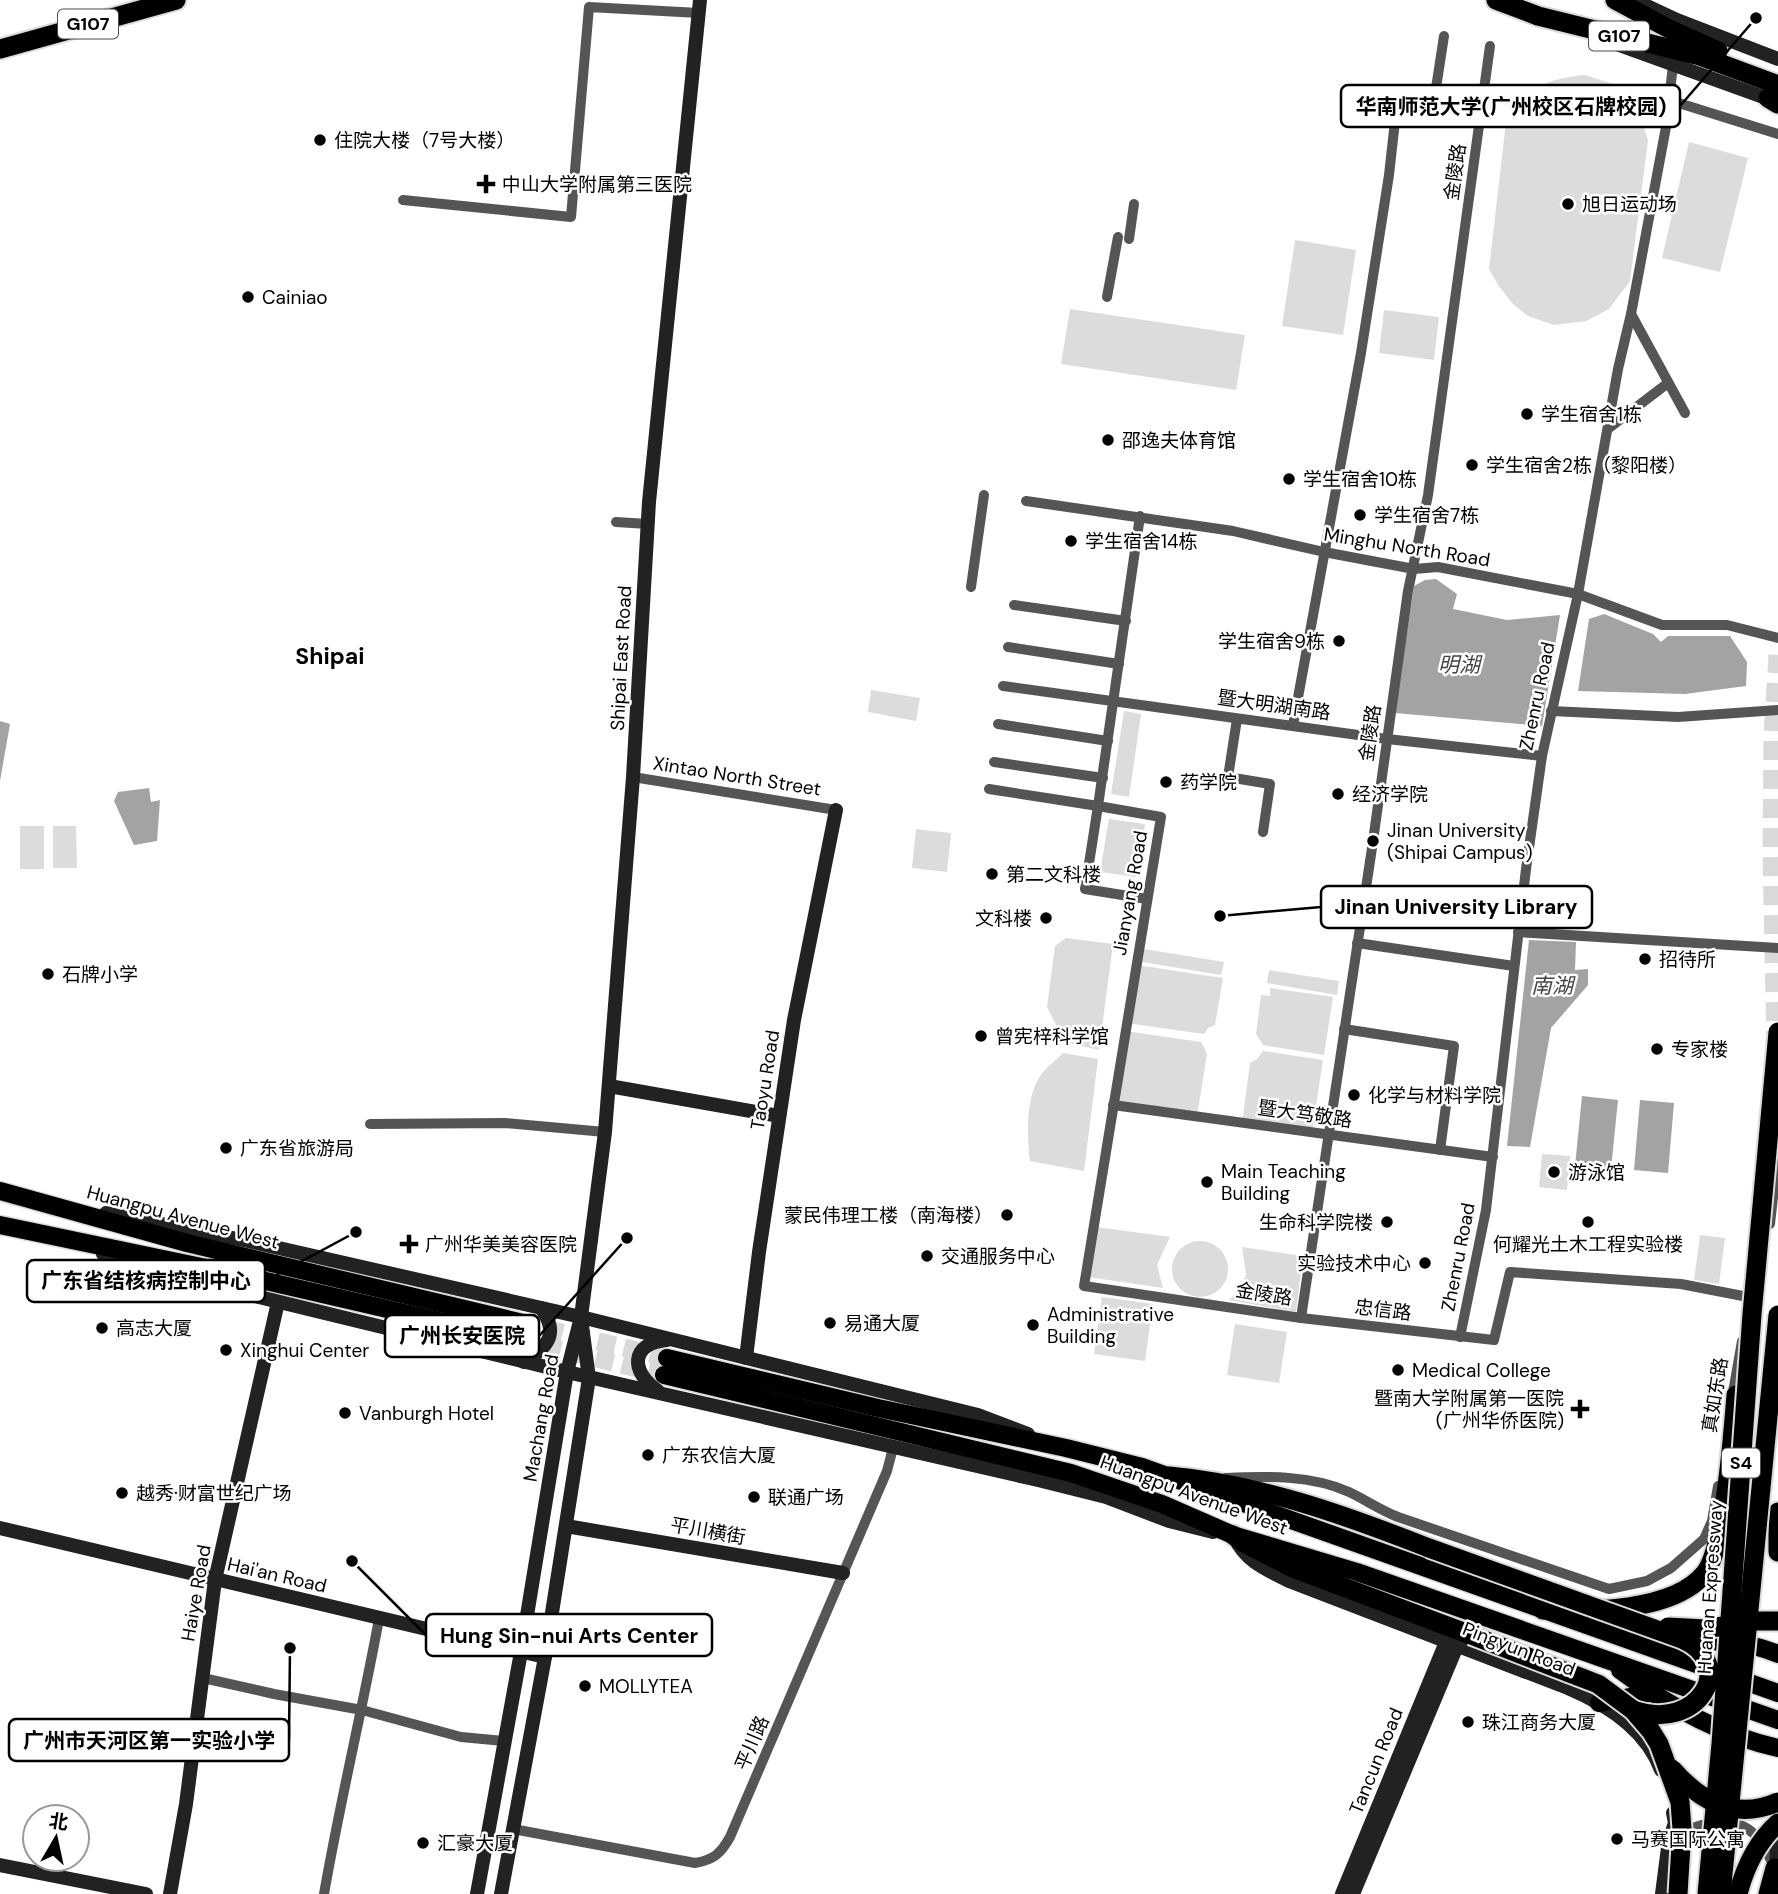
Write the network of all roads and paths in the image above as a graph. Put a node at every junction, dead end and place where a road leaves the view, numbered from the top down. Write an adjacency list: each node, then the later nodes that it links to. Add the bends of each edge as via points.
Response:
1 (176, 0): 9 (highway, G107)
2 (1496, 0): 6 (highway, G107)
3 (1615, 0): 12 (highway, G107, via 1699,43)
4 (1634, 0): 10 (street)
5 (699, 6): 18 (street, via 589,7 571,216); 29 (street, Shipai East Road)
6 (1538, 16): 11 (street); 14 (highway, G107, via 1700,57)
7 (1444, 36): 16 (street)
8 (1490, 46): 31 (street, 金陵路, via 1428,495)
9 (0, 49)
10 (1778, 58)
11 (1673, 65): 14 (street); 15 (street, Zhenru Road)
12 (1778, 74)
13 (1398, 93): 30 (street, via 1390,175)
14 (1776, 97)
15 (1669, 100): 17 (street); 21 (street, Zhenru Road)
16 (1434, 101)
17 (1778, 134)
18 (403, 200)
19 (1134, 204): 20 (street)
20 (1107, 297)
21 (1631, 314): 22 (street); 24 (street, Zhenru Road)
22 (1668, 383): 23 (street); 24 (street)
23 (1685, 413)
24 (1609, 428): 33 (street, Zhenru Road)
25 (984, 495): 32 (street)
26 (1026, 501): 27 (street, Minghu North Road)
27 (1140, 516): 30 (street, Minghu North Road); 35 (street)
28 (616, 522): 29 (street)
29 (648, 524): 50 (street, Shipai East Road)
30 (1324, 552): 31 (street, Minghu North Road); 45 (street)
31 (1413, 569): 33 (street, Minghu North Road, via 1438,567); 46 (street, 金陵路)
32 (971, 587)
33 (1577, 594): 36 (street, Minghu North Road, via 1662,625 1727,625); 42 (street, Zhenru Road)
34 (1014, 605): 35 (street)
35 (1126, 621): 38 (street)
36 (1778, 638)
37 (1008, 647): 38 (street)
38 (1119, 664): 40 (street)
39 (1003, 686): 40 (street, 暨大明湖南路)
40 (1113, 700): 43 (street, 暨大明湖南路); 47 (street)
41 (1778, 710): 42 (street, via 1678,717)
42 (1551, 711): 48 (street, Zhenru Road)
43 (1237, 719): 45 (street, 暨大明湖南路); 55 (street, via 1227,778 1270,784)
44 (998, 724): 47 (street)
45 (1293, 725): 46 (street, 暨大明湖南路)
46 (1387, 739): 48 (street, 暨大明湖南路); 58 (street, 金陵路)
47 (1108, 741): 51 (street)
48 (1542, 756): 57 (street, Zhenru Road)
49 (994, 762): 51 (street)
50 (633, 778): 54 (street, Xintao North Street); 63 (street, Shipai East Road)
51 (1103, 778): 53 (street)
52 (989, 789): 53 (street)
53 (1098, 806): 56 (street, via 1085,889); 56 (street, Jianyang Road, via 1161,817)
54 (836, 810): 65 (street, Taoyu Road)
55 (1263, 832)
56 (1147, 899): 64 (street, Jianyang Road)
57 (1518, 932): 59 (street); 60 (street, Zhenru Road)
58 (1357, 943): 60 (street); 61 (street, 金陵路)
59 (1778, 948)
60 (1514, 966): 71 (street, Zhenru Road)
61 (1344, 1029): 68 (street, 金陵路); 69 (street, via 1454,1046)
62 (1778, 1032): 76 (highway, Huanan Expressway / S4, bridge)
63 (609, 1086): 65 (street); 67 (street, Shipai East Road)
64 (1113, 1105): 68 (street, 暨大笃敬路); 78 (street, Jianyang Road, via 1084,1286)
65 (779, 1116): 86 (street, Taoyu Road)
66 (370, 1124): 67 (street, via 505,1123)
67 (605, 1132): 82 (street, Shipai East Road)
68 (1328, 1135): 69 (street, 暨大笃敬路); 83 (street, 金陵路)
69 (1440, 1150): 71 (street, 暨大笃敬路)
70 (1778, 1152): 77 (street, 真如东路, via 1762,1286)
71 (1493, 1157): 84 (street, Zhenru Road)
72 (0, 1191): 73 (main road, Huangpu Avenue West)
73 (54, 1204): 75 (main road, Huangpu Avenue West, via 518,1331); 80 (street, via 225,1236)
74 (0, 1225): 75 (main road, Huangpu Avenue West)
75 (45, 1236): 79 (street)
76 (1759, 1237): 104 (highway, bridge, via 1728,1478 1715,1549 1705,1573 1658,1601 1617,1609); 142 (highway, Huanan Expressway / S4, bridge)
77 (1748, 1297): 84 (street, 忠信路, via 1681,1284 1510,1272 1494,1340); 95 (street, 真如东路, via 1712,1521 1704,1539 1671,1569 1647,1581 1609,1588 1381,1511 1346,1490)
78 (1195, 1301): 83 (street, 金陵路)
79 (278, 1302): 87 (street); 103 (street, Haiye Road)
80 (541, 1308): 82 (street); 87 (street, via 550,1324 548,1341)
81 (1778, 1315): 143 (highway, Huanan Expressway / S4, bridge)
82 (580, 1317): 85 (street); 88 (street, Machang Road); 89 (street, Machang Road)
83 (1301, 1318): 84 (street, 忠信路)
84 (1461, 1338)
85 (672, 1339): 86 (street); 90 (street, via 649,1345 639,1359 641,1377)
86 (746, 1358): 91 (street, via 978,1415)
87 (524, 1362): 88 (street)
88 (567, 1372): 89 (street); 110 (street, Machang Road)
89 (589, 1378): 90 (street); 98 (street, Machang Road)
90 (664, 1394): 92 (street)
91 (1066, 1447): 93 (main road, Huangpu Avenue West); 100 (main road, Huangpu Avenue West, via 665,1366 1071,1473)
92 (893, 1448): 100 (street, via 1106,1497 1180,1524); 102 (street, 平川路)
93 (1169, 1476): 94 (highway); 104 (main road, Huangpu Avenue West)
94 (1202, 1479): 95 (street, via 1257,1476); 96 (highway)
95 (1325, 1485): 96 (street, via 1313,1490)
96 (1315, 1507): 105 (highway, bridge)
97 (1778, 1512): 101 (highway)
98 (566, 1526): 102 (street, 平川横街); 112 (street, Machang Road)
99 (0, 1528): 103 (street, Hai'an Road)
100 (1233, 1535): 108 (highway, via 1293,1568); 113 (main road, Huangpu Avenue West, via 1357,1572)
101 (1778, 1552)
102 (843, 1573): 128 (street, 平川路, via 722,1852 695,1863)
103 (215, 1580): 106 (street, Hai'an Road); 114 (street, Haiye Road)
104 (1543, 1610): 109 (main road, Huangpu Avenue West)
105 (1613, 1613): 107 (highway, bridge, via 1692,1629); 121 (highway, bridge, via 1687,1642 1701,1652 1706,1663 1705,1689 1687,1709 1658,1716)
106 (379, 1619): 110 (street, Hai'an Road); 120 (street)
107 (1778, 1621)
108 (1458, 1641): 119 (street, Pingyun Road); 121 (highway, bridge, via 1582,1677); 138 (street, Tancun Road); 139 (street, Tancun Road)
109 (1653, 1649): 111 (main road, via 1721,1640 1745,1642); 118 (main road, Huangpu Avenue West)
110 (521, 1651): 112 (street, Hai'an Road); 115 (street, Machang Road)
111 (1778, 1654)
112 (545, 1657): 116 (street, Machang Road)
113 (1606, 1660): 117 (main road); 122 (main road, Huangpu Avenue West)
114 (202, 1678): 120 (street); 135 (street, Haiye Road)
115 (514, 1688): 116 (street); 123 (street, Machang Road)
116 (539, 1693): 128 (street, Machang Road)
117 (1650, 1693): 119 (main road); 124 (main road, via 1683,1713)
118 (1778, 1693)
119 (1599, 1703): 130 (street, Pingyun Road, via 1636,1731 1658,1765 1672,1801 1675,1824)
120 (362, 1710): 123 (street, via 461,1737); 136 (street)
121 (1633, 1710): 125 (highway, bridge, via 1655,1737)
122 (1778, 1720)
123 (504, 1741): 133 (street, Machang Road)
124 (1778, 1748)
125 (1667, 1763): 126 (highway, bridge, via 1690,1789 1720,1806 1756,1809); 141 (highway, bridge, via 1682,1816)
126 (1778, 1802)
127 (1778, 1823): 129 (highway, bridge)
128 (513, 1829): 137 (street, Machang Road)
129 (1769, 1839): 130 (street, via 1748,1828 1707,1823); 132 (street); 144 (highway, bridge, via 1749,1861)
130 (1669, 1840): 140 (street, Pingyun Road)
131 (0, 1865): 134 (street)
132 (1775, 1868): 145 (highway); 146 (street)
133 (476, 1893)
134 (146, 1894)
135 (170, 1894)
136 (324, 1894)
137 (500, 1894)
138 (1342, 1894)
139 (1353, 1894)
140 (1662, 1894)
141 (1678, 1894)
142 (1707, 1894)
143 (1721, 1894)
144 (1738, 1894)
145 (1768, 1894)
146 (1775, 1894)

